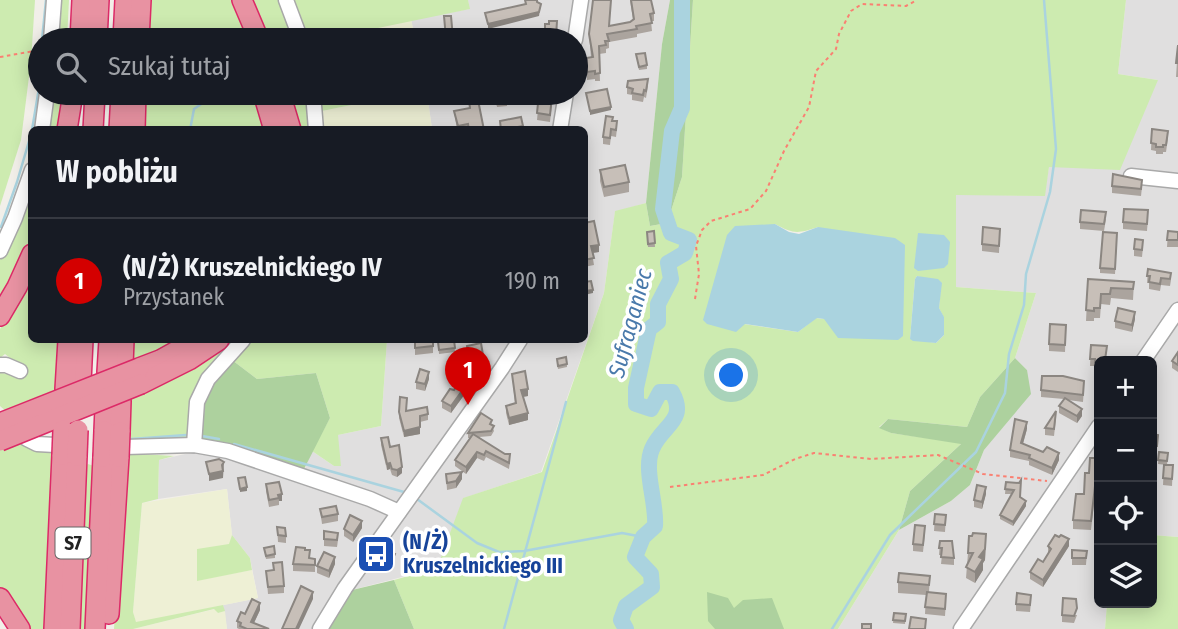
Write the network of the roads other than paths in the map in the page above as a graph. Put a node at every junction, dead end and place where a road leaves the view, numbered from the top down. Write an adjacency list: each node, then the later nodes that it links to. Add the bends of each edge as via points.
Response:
1 (54, 0): 9 (street)
2 (82, 0): 10 (highway)
3 (99, 0): 11 (highway)
4 (125, 0): 12 (highway)
5 (141, 0): 13 (highway)
6 (242, 0): 14 (highway)
7 (286, 0): 15 (street)
8 (581, 0): 16 (street)
9 (52, 28)
10 (81, 28)
11 (98, 28)
12 (124, 28)
13 (140, 28)
14 (254, 28)
15 (296, 28)
16 (577, 28)
17 (45, 105): 26 (street)
18 (71, 105): 27 (highway)
19 (78, 105): 28 (highway)
20 (94, 105): 29 (highway)
21 (120, 105): 30 (highway)
22 (267, 105): 31 (highway)
23 (284, 105): 32 (highway)
24 (314, 105): 33 (street)
25 (564, 105): 34 (street)
26 (43, 126)
27 (68, 126)
28 (77, 126)
29 (93, 126)
30 (119, 126)
31 (273, 126)
32 (290, 126)
33 (316, 126)
34 (561, 126)
35 (1131, 176): 37 (street)
36 (28, 181): 38 (street)
37 (1178, 181)
38 (0, 251)
39 (28, 263): 41 (highway)
40 (1178, 310): 50 (street)
41 (0, 316)
42 (68, 343): 43 (highway, via 73,386)
43 (82, 343)
44 (111, 343): 53 (highway)
45 (124, 343): 53 (highway)
46 (191, 343): 53 (highway)
47 (214, 343): 53 (highway, via 189,360)
48 (240, 343): 61 (street, via 208,379 197,401)
49 (518, 343): 62 (street)
50 (1146, 356)
51 (0, 365): 52 (street)
52 (20, 371)
53 (128, 372): 55 (highway, bridge); 59 (highway, bridge)
54 (113, 404): 60 (highway, S7)
55 (1, 417)
56 (1094, 433): 70 (street)
57 (68, 437): 58 (street, via 37,444); 65 (highway); 66 (highway, S7)
58 (27, 439)
59 (0, 441)
60 (114, 445): 61 (street); 67 (highway, S7); 68 (highway)
61 (194, 445): 62 (street, via 228,450)
62 (399, 512): 69 (street)
63 (0, 598): 64 (highway)
64 (20, 629)
65 (54, 629)
66 (70, 629)
67 (95, 629)
68 (108, 629)
69 (320, 629)
70 (961, 629)

